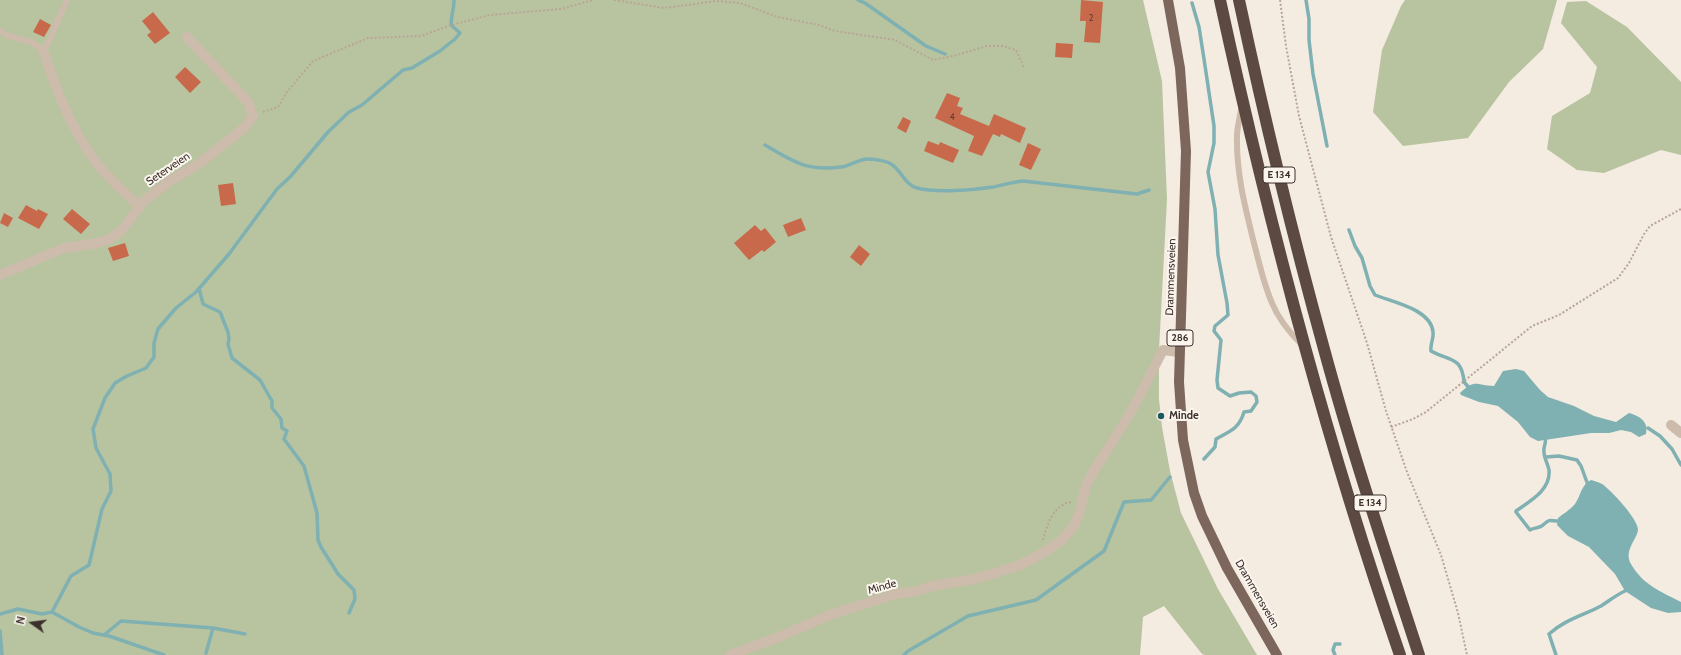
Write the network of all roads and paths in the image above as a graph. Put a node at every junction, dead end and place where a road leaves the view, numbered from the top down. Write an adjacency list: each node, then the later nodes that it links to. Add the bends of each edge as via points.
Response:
1 (67, 0): 10 (lane)
2 (593, 0): 13 (path, via 561,9 490,15 421,36 368,38 313,61 278,107)
3 (614, 0): 11 (path, via 664,8 717,0 740,3 778,17 819,25 835,32 894,40 933,60 986,46 1002,46 1016,50)
4 (1168, 0): 18 (main road, Drammensveien / 286, via 1180,68 1186,150)
5 (1220, 0): 12 (highway, E 134)
6 (1239, 0): 27 (highway, E 134, via 1276,164 1324,350)
7 (1280, 0): 20 (path, via 1299,116 1331,237 1367,343)
8 (0, 31): 10 (lane, via 31,42)
9 (187, 37): 13 (street, via 248,102)
10 (43, 50): 14 (street, via 59,97 79,137 94,160)
11 (1024, 68)
12 (1242, 101): 17 (highway, E 134); 17 (lane, via 1237,134 1237,163 1242,197 1272,304)
13 (253, 116): 14 (street, Seterveien, via 244,128 221,147 158,189)
14 (139, 207): 16 (street, Seterveien, via 122,230 110,238 89,245 64,248)
15 (1681, 209): 20 (path, via 1650,226 1629,264 1618,278 1559,315 1532,326 1426,412)
16 (0, 275)
17 (1305, 349): 26 (highway, E 134)
18 (1179, 352): 22 (street, Minde, via 1163,350 1131,412 1086,485); 25 (main road, Drammensveien / 286, via 1179,407 1194,493 1213,542)
19 (1671, 425): 21 (street)
20 (1391, 427): 28 (path, via 1441,555)
21 (1681, 433)
22 (1082, 502): 23 (street, Minde, via 1074,526 1061,541); 23 (path, via 1069,502 1056,509 1047,525 1041,546)
23 (1043, 553): 24 (street, Minde, via 1020,565 975,579 896,594 832,614)
24 (730, 655)
25 (1277, 655)
26 (1400, 655)
27 (1419, 655)
28 (1467, 655)

